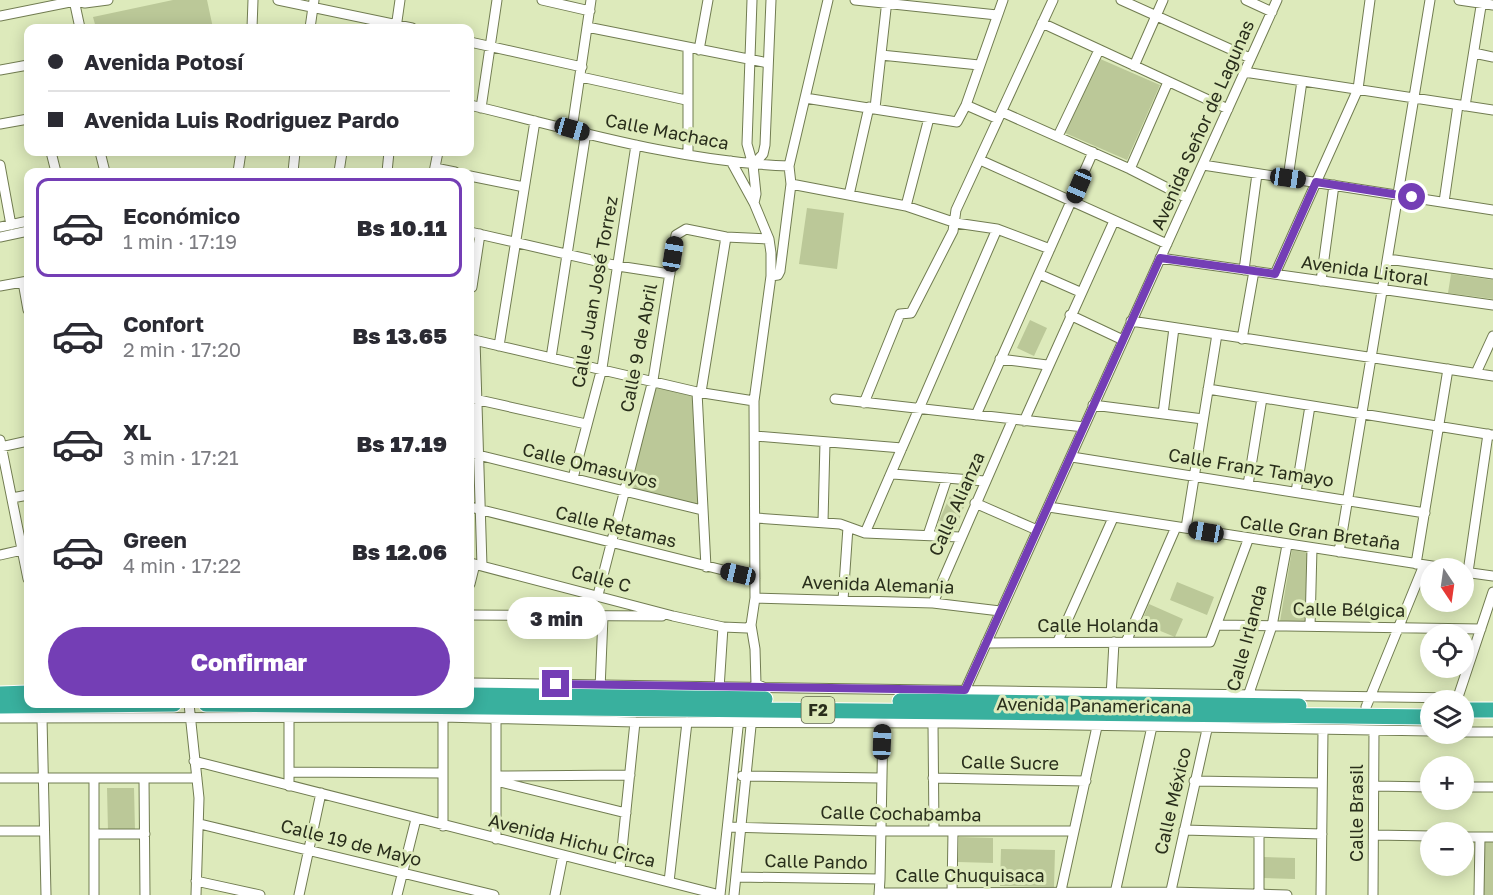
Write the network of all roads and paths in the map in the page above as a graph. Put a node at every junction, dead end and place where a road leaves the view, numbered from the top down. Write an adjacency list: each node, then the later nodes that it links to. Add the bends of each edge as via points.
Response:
1 (21, 0): 28 (street)
2 (108, 0): 23 (street)
3 (254, 0): 36 (street)
4 (278, 0): 26 (street)
5 (400, 0): 39 (street)
6 (497, 0): 42 (street)
7 (542, 0): 29 (street)
8 (591, 0): 29 (street)
9 (708, 0): 44 (street)
10 (752, 0): 50 (street)
11 (771, 0): 51 (street)
12 (828, 0): 62 (street)
13 (855, 0): 24 (street)
14 (1002, 0): 32 (street)
15 (1053, 0): 34 (street)
16 (1121, 0): 33 (street)
17 (1163, 0): 33 (street)
18 (1246, 0): 30 (street)
19 (1277, 0): 30 (street, Avenida Señor de Lagunas)
20 (1370, 0): 61 (street)
21 (1430, 0): 63 (street)
22 (1459, 0): 25 (street)
23 (74, 1): 28 (street); 35 (street)
24 (886, 2): 32 (street); 47 (street)
25 (1481, 2): 27 (street); 46 (street)
26 (314, 4): 37 (street); 38 (street)
27 (1493, 5)
28 (23, 11): 31 (street)
29 (590, 11): 40 (street)
30 (1272, 12): 49 (street, Avenida Señor de Lagunas)
31 (0, 15)
32 (997, 15): 52 (street)
33 (1156, 16): 49 (street); 54 (street)
34 (1042, 23): 45 (street); 72 (street)
35 (79, 24)
36 (252, 24)
37 (311, 24)
38 (385, 24)
39 (396, 24)
40 (587, 27): 43 (street); 55 (street)
41 (474, 43): 42 (street)
42 (490, 47): 55 (street); 68 (street)
43 (688, 49): 44 (street); 64 (street)
44 (699, 50): 50 (street)
45 (1099, 50): 54 (street); 79 (street)
46 (1474, 53): 48 (street); 66 (street)
47 (881, 56): 52 (street); 69 (street)
48 (1493, 57)
49 (1250, 58): 57 (street, Avenida Señor de Lagunas)
50 (749, 61): 51 (street); 86 (street, via 747,144)
51 (768, 63): 86 (street, via 765,145)
52 (980, 65): 65 (street)
53 (24, 66): 56 (street)
54 (1134, 66): 60 (street)
55 (582, 67): 58 (street)
56 (0, 70)
57 (1244, 72): 59 (street); 70 (street, Avenida Señor de Lagunas)
58 (581, 77): 64 (street); 77 (street)
59 (1302, 81): 61 (street); 93 (street)
60 (1168, 82): 70 (street); 89 (street)
61 (1358, 89): 63 (street); 94 (street)
62 (805, 98): 69 (street); 88 (street)
63 (1414, 98): 66 (street); 99 (street)
64 (686, 100): 82 (street)
65 (966, 105): 72 (street); 73 (street, via 957,122)
66 (1462, 105): 71 (street); 101 (street)
67 (474, 106): 68 (street, Calle Machaca)
68 (481, 108): 75 (street, Calle Machaca)
69 (872, 108): 73 (street); 98 (street)
70 (1228, 109): 87 (street, Avenida Señor de Lagunas)
71 (1493, 110)
72 (1000, 116): 79 (street); 83 (street)
73 (929, 118): 104 (street)
74 (24, 119): 76 (street)
75 (535, 121): 77 (street, Calle Machaca); 97 (street)
76 (0, 124)
77 (572, 129): 78 (street, Calle Machaca)
78 (586, 132): 80 (street, Calle Machaca); 121 (street)
79 (1058, 136): 81 (street)
80 (636, 145): 82 (street, Calle Machaca); 124 (street, Calle Juan José Torrez)
81 (1093, 152): 89 (street); 103 (street)
82 (688, 153): 84 (street, Calle Machaca)
83 (980, 160): 103 (street); 108 (street, via 956,210)
84 (730, 161): 86 (street, Calle Machaca); 102 (street)
85 (0, 165): 92 (street)
86 (753, 165): 88 (street, Calle Machaca); 102 (street)
87 (1203, 165): 90 (street); 100 (street, Avenida Señor de Lagunas)
88 (789, 166): 95 (street)
89 (1130, 169): 100 (street)
90 (1257, 174): 93 (street); 125 (street)
91 (474, 177): 97 (street)
92 (1, 178): 109 (street)
93 (1288, 178): 94 (street)
94 (1316, 182): 96 (street); 129 (street)
95 (791, 184): 98 (street); 131 (street, via 780,271)
96 (1334, 185): 99 (street); 133 (street)
97 (524, 187): 118 (street)
98 (849, 195): 104 (street)
99 (1396, 195): 101 (street); 123 (street)
100 (1187, 198): 119 (street, Avenida Señor de Lagunas)
101 (1444, 202): 105 (street)
102 (754, 203): 117 (street)
103 (1072, 203): 106 (street); 120 (street)
104 (906, 206): 108 (street)
105 (1493, 210)
106 (1114, 221): 119 (street); 136 (street)
107 (24, 222): 109 (street)
108 (956, 223): 111 (street); 162 (street, via 911,313 900,314)
109 (11, 225): 110 (street)
110 (0, 227)
111 (997, 229): 120 (street); 165 (street)
112 (24, 232): 115 (street)
113 (474, 233): 114 (street)
114 (480, 234): 118 (street); 126 (street)
115 (0, 237)
116 (726, 237): 117 (street, Calle 9 de Abril); 127 (street, Calle 9 de Abril, via 679,231); 157 (street)
117 (769, 239): 131 (street)
118 (514, 241): 121 (street); 146 (street)
119 (1167, 244): 122 (street, Avenida Señor de Lagunas)
120 (1050, 249): 128 (street)
121 (567, 253): 124 (street); 147 (street)
122 (1160, 258): 125 (street, Avenida Litoral); 139 (street, Avenida Señor de Lagunas)
123 (1388, 259): 130 (street); 135 (street)
124 (618, 266): 127 (street); 151 (street, Calle Juan José Torrez)
125 (1249, 270): 129 (street, Avenida Litoral); 143 (street)
126 (474, 274)
127 (670, 274): 155 (street, Calle 9 de Abril)
128 (1039, 274): 136 (street); 149 (street)
129 (1275, 274): 133 (street, Avenida Litoral)
130 (1493, 274)
131 (771, 276): 161 (street)
132 (24, 281): 134 (street)
133 (1322, 281): 135 (street, Avenida Litoral)
134 (0, 286)
135 (1383, 291): 137 (street, Avenida Litoral); 148 (street)
136 (1080, 292): 138 (street)
137 (1493, 306)
138 (1070, 315): 145 (street); 150 (street)
139 (1131, 321): 140 (street); 145 (street, Avenida Señor de Lagunas)
140 (1174, 327): 141 (street); 166 (street)
141 (1217, 334): 143 (street); 156 (street)
142 (1493, 336): 153 (street)
143 (1242, 339): 148 (street)
144 (474, 340): 146 (street)
145 (1123, 340): 163 (street, Avenida Señor de Lagunas)
146 (500, 346): 147 (street)
147 (551, 358): 151 (street)
148 (1371, 358): 152 (street); 167 (street)
149 (1000, 359): 150 (street); 168 (street)
150 (1047, 365): 171 (street)
151 (602, 368): 155 (street); 172 (street, Calle Juan José Torrez)
152 (1448, 369): 153 (street); 173 (street)
153 (1476, 373): 154 (street)
154 (1493, 375)
155 (653, 380): 157 (street); 189 (street, Calle 9 de Abril)
156 (1208, 389): 158 (street); 170 (street)
157 (699, 392): 161 (street); 198 (street)
158 (1262, 398): 164 (street); 188 (street)
159 (474, 399): 172 (street)
160 (835, 399): 162 (street)
161 (754, 401): 176 (street)
162 (864, 403): 165 (street)
163 (1093, 405): 166 (street); 174 (street, Avenida Señor de Lagunas)
164 (1310, 406): 167 (street); 190 (street)
165 (919, 409): 168 (street); 180 (street)
166 (1163, 414): 170 (street)
167 (1361, 414): 173 (street); 193 (street)
168 (976, 415): 169 (street)
169 (1013, 419): 171 (street); 187 (street, Calle Alianza)
170 (1203, 419): 184 (street)
171 (1024, 420): 174 (street)
172 (586, 424): 185 (street, Calle Juan José Torrez)
173 (1438, 426): 175 (street); 199 (street)
174 (1084, 427): 182 (street, Avenida Señor de Lagunas)
175 (1490, 434): 217 (street)
176 (755, 436): 178 (street); 200 (street)
177 (24, 441): 179 (street)
178 (825, 442): 180 (street); 202 (street)
179 (0, 444): 192 (street)
180 (902, 448): 183 (street)
181 (474, 454): 185 (street, Calle Omasuyos); 197 (street)
182 (1072, 457): 184 (street, Calle Franz Tamayo); 195 (street, Avenida Señor de Lagunas)
183 (893, 474): 186 (street); 206 (street)
184 (1195, 476): 188 (street, Calle Franz Tamayo); 204 (street)
185 (573, 478): 189 (street, Calle Omasuyos)
186 (947, 478): 187 (street); 207 (street)
187 (985, 481): 194 (street, Calle Alianza)
188 (1248, 485): 190 (street, Calle Franz Tamayo)
189 (624, 491): 198 (street, Calle Omasuyos); 210 (street, Calle 9 de Abril)
190 (1296, 492): 193 (street, Calle Franz Tamayo)
191 (24, 496): 192 (street)
192 (12, 498): 213 (street)
193 (1348, 501): 199 (street, Calle Franz Tamayo); 214 (street)
194 (975, 503): 205 (street); 208 (street, Calle Alianza)
195 (1049, 507): 201 (street, Calle Gran Bretaña); 205 (street, Avenida Señor de Lagunas)
196 (474, 508): 197 (street, Calle Retamas)
197 (481, 510): 210 (street, Calle Retamas); 219 (street)
198 (702, 510): 221 (street)
199 (1425, 513): 216 (street)
200 (756, 518): 202 (street); 224 (street)
201 (1113, 518): 204 (street, Calle Gran Bretaña); 241 (street)
202 (823, 522): 203 (street)
203 (848, 527): 206 (street); 228 (street)
204 (1181, 528): 209 (street, Calle Gran Bretaña); 243 (street)
205 (1037, 530): 230 (street, Avenida Señor de Lagunas)
206 (864, 533): 207 (street)
207 (928, 535): 208 (street)
208 (960, 537): 229 (street, Calle Alianza)
209 (1248, 540): 211 (street, Calle Gran Bretaña); 235 (street)
210 (611, 543): 221 (street, Calle Retamas); 226 (street, Calle 9 de Abril)
211 (1287, 545): 212 (street, Calle Gran Bretaña); 236 (street, Calle Irlanda)
212 (1312, 548): 214 (street, Calle Gran Bretaña); 237 (street)
213 (22, 550): 215 (street); 218 (street)
214 (1339, 552): 220 (street, Calle Gran Bretaña)
215 (0, 555)
216 (1421, 558)
217 (1468, 558)
218 (24, 560)
219 (475, 564): 226 (street, Calle C)
220 (1420, 564): 239 (street)
221 (706, 567): 224 (street, Calle Retamas)
222 (1474, 573): 223 (street)
223 (1493, 576)
224 (754, 578): 227 (street)
225 (1493, 591): 240 (street)
226 (598, 595): 232 (street, Calle C)
227 (754, 598): 228 (street, Avenida Alemania); 234 (street)
228 (843, 600): 229 (street, Avenida Alemania)
229 (933, 603): 230 (street, Avenida Alemania)
230 (1000, 611): 244 (street, Avenida Señor de Lagunas)
231 (474, 615): 233 (street)
232 (673, 616): 233 (street); 238 (street, Calle C)
233 (603, 617): 246 (street)
234 (751, 625): 238 (street, Calle C, via 743,630); 258 (street, via 756,684)
235 (1217, 625): 236 (street, Calle Bélgica); 243 (street, Calle Holanda, via 1210,642)
236 (1272, 626): 237 (street, Calle Bélgica); 252 (street, Calle Irlanda)
237 (1310, 626): 239 (street, Calle Bélgica)
238 (723, 627): 248 (street)
239 (1398, 627): 240 (street, Calle Bélgica); 253 (street)
240 (1480, 629): 247 (street)
241 (1058, 641): 242 (street, Calle Holanda); 244 (street, Calle Holanda)
242 (1114, 642): 243 (street, Calle Holanda); 263 (street)
243 (1126, 642)
244 (986, 644): 259 (street, Avenida Señor de Lagunas)
245 (474, 683): 246 (street)
246 (600, 690): 248 (highway, Avenida Panamericana / F2); 251 (highway, Avenida Panamericana / F2)
247 (1464, 690)
248 (719, 691): 258 (highway, Avenida Panamericana / F2); 258 (street, Avenida Panamericana)
249 (24, 693): 250 (highway)
250 (0, 694)
251 (474, 695)
252 (1247, 699): 253 (highway, Avenida Panamericana / F2); 263 (highway, Avenida Panamericana / F2)
253 (1368, 702): 254 (street); 264 (highway, Avenida Panamericana / F2)
254 (1420, 703)
255 (0, 706): 256 (highway, Avenida Panamericana)
256 (24, 706)
257 (1474, 706): 265 (highway)
258 (749, 707): 259 (highway, Avenida Panamericana / F2); 266 (highway, Avenida Panamericana / F2); 278 (street, Avenida Panamericana); 279 (street, Avenida Panamericana); 290 (street); 291 (street)
259 (960, 707): 263 (highway, Avenida Panamericana / F2); 263 (street, Avenida Panamericana); 280 (street, Avenida Panamericana)
260 (154, 708): 270 (street, Avenida Panamericana); 271 (street, Avenida Panamericana)
261 (189, 708): 271 (street)
262 (253, 708): 266 (highway, Avenida Panamericana / F2)
263 (1105, 708): 275 (highway, Avenida Panamericana / F2); 300 (street)
264 (1420, 708)
265 (1493, 710)
266 (289, 711): 267 (street, Avenida Panamericana); 271 (street, Avenida Panamericana); 287 (street)
267 (443, 717): 272 (street, Avenida Panamericana); 288 (street)
268 (1420, 717): 276 (highway, Avenida Panamericana / F2)
269 (0, 718): 270 (street, Avenida Panamericana)
270 (42, 718): 293 (street)
271 (189, 718): 286 (street)
272 (496, 718): 277 (street, Avenida Panamericana); 299 (street)
273 (1474, 718): 274 (highway)
274 (1493, 718)
275 (1153, 720): 276 (highway, Avenida Panamericana / F2); 341 (street)
276 (1209, 721): 281 (street, Avenida Panamericana); 301 (street, Calle México)
277 (635, 722): 278 (street, Avenida Panamericana); 289 (street)
278 (687, 722): 339 (street)
279 (883, 724): 280 (street, Avenida Panamericana); 297 (street)
280 (933, 724): 298 (street)
281 (1323, 731): 282 (street, Avenida Panamericana); 302 (street)
282 (1374, 731): 283 (street, Avenida Panamericana); 304 (street, Calle Brasil)
283 (1420, 731)
284 (1474, 732): 285 (street)
285 (1493, 732)
286 (194, 761): 296 (street); 303 (street, Avenida Hichu Circa)
287 (291, 772): 288 (street); 303 (street)
288 (443, 773): 312 (street)
289 (630, 775): 299 (street); 309 (street)
290 (733, 776): 291 (street); 313 (street)
291 (747, 776): 297 (street); 314 (street)
292 (0, 778): 293 (street)
293 (43, 778): 294 (street); 317 (street)
294 (94, 778): 295 (street); 323 (street)
295 (144, 778): 296 (street); 324 (street)
296 (197, 778): 311 (street)
297 (880, 778): 318 (street)
298 (933, 778): 300 (street, Calle Sucre); 319 (street)
299 (496, 779): 309 (street); 331 (street)
300 (1086, 781): 320 (street)
301 (1194, 781): 302 (street); 315 (street, Calle México)
302 (1322, 783): 325 (street)
303 (289, 786): 308 (street, Avenida Hichu Circa)
304 (1374, 786): 305 (street); 326 (street, Calle Brasil)
305 (1420, 787)
306 (1474, 787): 307 (street)
307 (1493, 787)
308 (321, 794): 310 (street, Avenida Hichu Circa); 332 (street)
309 (626, 813): 334 (street)
310 (416, 819): 312 (street, Avenida Hichu Circa); 335 (street)
311 (200, 824): 332 (street, Calle 19 de Mayo); 338 (street)
312 (443, 826): 331 (street, Avenida Hichu Circa)
313 (728, 827): 314 (street, Calle Cochabamba); 355 (street)
314 (741, 828): 318 (street, Calle Cochabamba); 336 (street)
315 (1184, 830): 322 (street); 344 (street, Calle México)
316 (0, 831): 317 (street)
317 (43, 831): 346 (street)
318 (880, 831): 319 (street, Calle Cochabamba); 337 (street)
319 (933, 831): 321 (street, Calle Cochabamba)
320 (1073, 831): 321 (street, Calle Cochabamba); 343 (street)
321 (953, 832): 340 (street)
322 (1259, 833): 325 (street); 345 (street)
323 (94, 834): 324 (street); 347 (street)
324 (145, 834): 348 (street)
325 (1322, 834): 358 (street)
326 (1374, 835): 327 (street); 359 (street, Calle Brasil)
327 (1420, 836)
328 (1474, 837): 329 (street)
329 (1480, 837): 330 (street); 360 (street)
330 (1493, 837)
331 (496, 839): 333 (street, Avenida Hichu Circa)
332 (309, 849): 335 (street, Calle 19 de Mayo); 351 (street)
333 (563, 855): 334 (street, Avenida Hichu Circa); 354 (street)
334 (620, 869): 339 (street, Avenida Hichu Circa)
335 (402, 872): 352 (street); 353 (street, Calle 19 de Mayo)
336 (736, 877): 337 (street, Calle Pando); 356 (street)
337 (880, 879): 342 (street, Calle Pando)
338 (196, 881): 349 (street); 350 (street)
339 (669, 882): 355 (street, Avenida Hichu Circa)
340 (951, 893): 342 (street, Calle Chuquisaca); 343 (street, Calle Chuquisaca)
341 (1115, 893): 343 (street, Calle Chuquisaca); 344 (street, Calle Chuquisaca)
342 (879, 894)
343 (1060, 894)
344 (1170, 894): 345 (street, Calle Chuquisaca)
345 (1259, 894): 357 (street, Calle Chuquisaca)
346 (46, 895)
347 (94, 895)
348 (145, 895)
349 (196, 895)
350 (260, 895)
351 (299, 895)
352 (397, 895)
353 (494, 895)
354 (555, 895)
355 (720, 895)
356 (734, 895)
357 (1287, 895)
358 (1321, 895)
359 (1373, 895)
360 (1479, 895)

